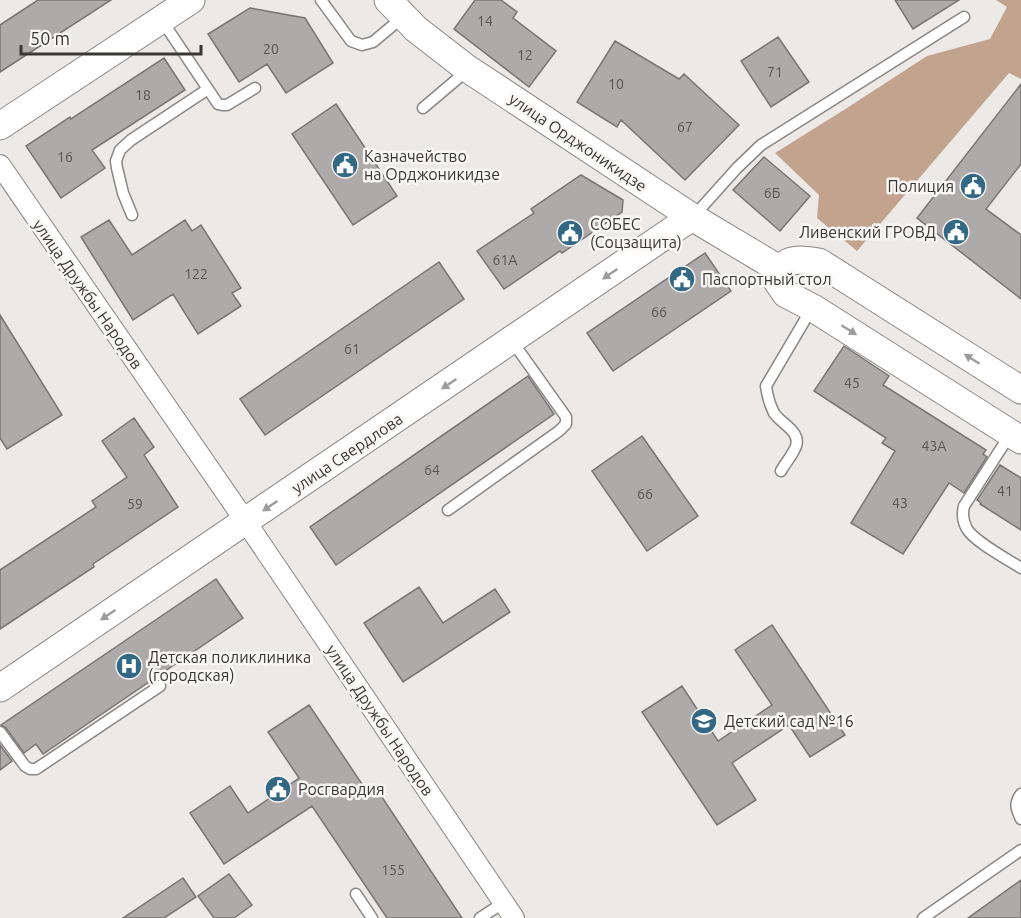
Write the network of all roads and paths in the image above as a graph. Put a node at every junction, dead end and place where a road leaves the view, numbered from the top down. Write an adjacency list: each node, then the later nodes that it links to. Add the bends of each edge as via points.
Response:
1 (191, 0): 5 (main road)
2 (321, 0): 3 (lane, via 351,41 365,45 373,42)
3 (396, 9): 6 (main road, улица Орджоникидзе)
4 (964, 17): 13 (lane, via 761,145)
5 (161, 19): 8 (lane); 10 (main road)
6 (469, 69): 9 (lane); 13 (main road, улица Орджоникидзе)
7 (255, 88): 8 (lane, via 222,105)
8 (208, 89): 12 (lane, via 120,150 117,168)
9 (423, 108)
10 (0, 126)
11 (0, 165): 21 (street, улица Дружбы Народов)
12 (132, 215)
13 (692, 217): 14 (main road, улица Орджоникидзе); 16 (main road, улица Свердлова, one-way to 16)
14 (779, 269): 15 (main road, via 777,281 786,294); 17 (main road, one-way to 14, via 819,262 801,259)
15 (813, 308): 18 (main road, one-way to 18); 19 (lane, via 766,386 775,414 796,438 796,446)
16 (512, 341): 20 (lane, via 566,417 566,424); 21 (main road, улица Свердлова, one-way to 21)
17 (1021, 390)
18 (1016, 436): 22 (lane, via 964,506 963,517 974,537)
19 (781, 471)
20 (448, 510)
21 (246, 522): 24 (main road, улица Свердлова, one-way to 24); 30 (street, улица Дружбы Народов)
22 (1021, 568)
23 (160, 686): 25 (lane, via 36,769 26,766)
24 (0, 688)
25 (0, 732)
26 (1021, 794): 27 (lane, via 1016,806)
27 (1021, 819)
28 (1021, 850): 33 (lane)
29 (356, 894): 31 (lane)
30 (509, 910): 32 (lane)
31 (372, 918)
32 (480, 918)
33 (923, 918)

